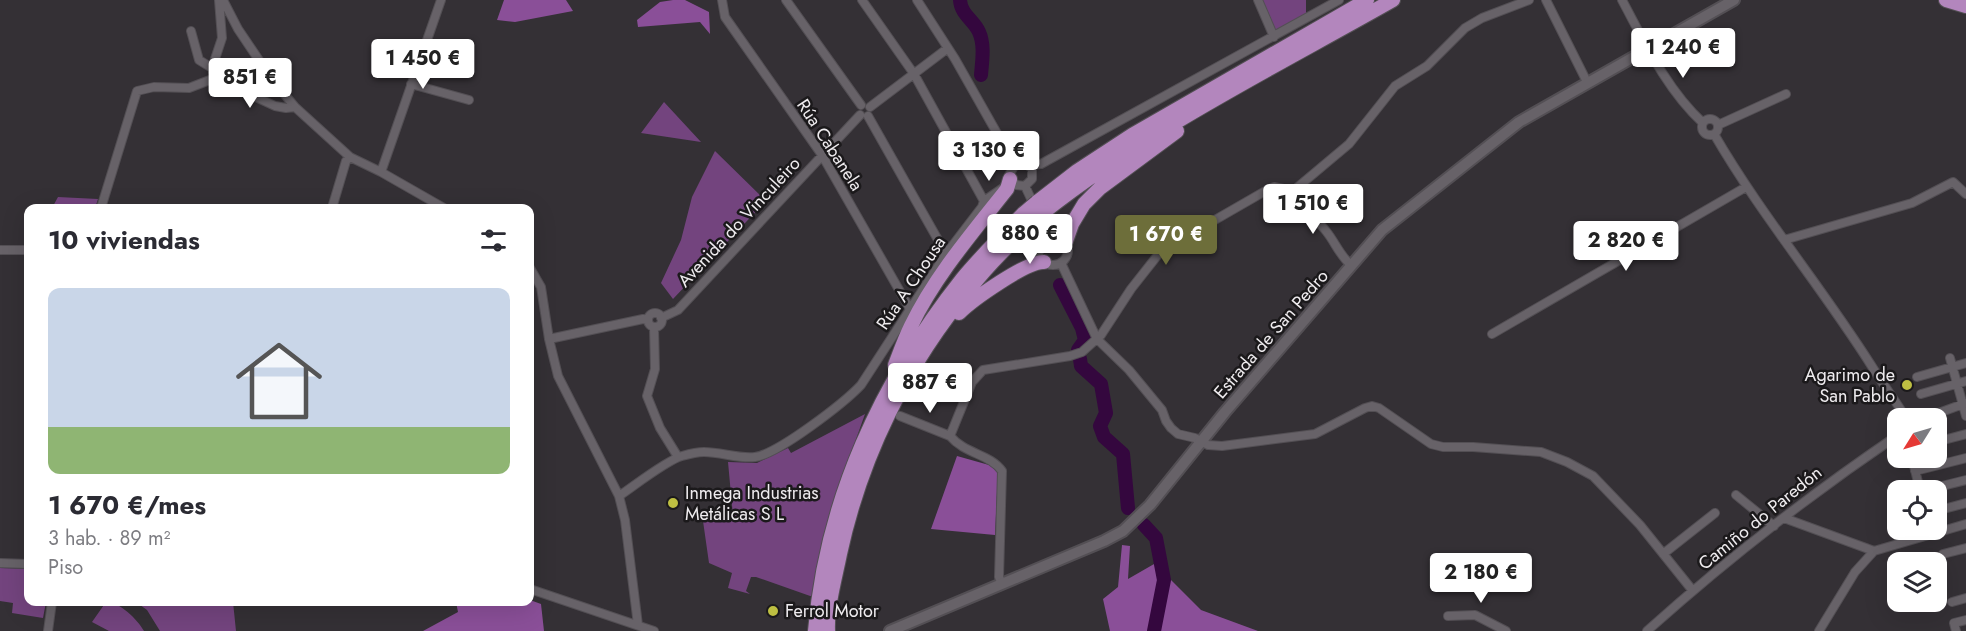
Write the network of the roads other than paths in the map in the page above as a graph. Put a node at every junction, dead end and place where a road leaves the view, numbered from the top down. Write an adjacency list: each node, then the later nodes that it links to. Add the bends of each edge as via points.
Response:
1 (221, 0): 22 (street, via 222,38); 32 (street, via 271,78)
2 (441, 0): 26 (street)
3 (722, 0): 37 (street, Rúa Cabanela, via 725,17)
4 (786, 0): 30 (street)
5 (862, 0): 23 (street)
6 (917, 0): 20 (street)
7 (1258, 0): 19 (street)
8 (1340, 0): 19 (street)
9 (1367, 0): 51 (highway, via 1132,135 1077,171)
10 (1393, 0): 27 (highway)
11 (1528, 0): 45 (street, via 1465,28 1427,66 1395,86 1348,144)
12 (1546, 0): 25 (street)
13 (1622, 0): 21 (street)
14 (1734, 0): 21 (street, Estrada de San Pedro)
15 (1946, 0): 17 (highway)
16 (1959, 0): 17 (highway)
17 (1966, 4)
18 (191, 31): 22 (street, via 199,60)
19 (1274, 37): 40 (street, via 1041,164)
20 (948, 48): 23 (street); 39 (street)
21 (1648, 48): 25 (street, Estrada de San Pedro); 34 (street, via 1690,112)
22 (212, 68): 24 (street)
23 (914, 74): 31 (street); 50 (street)
24 (215, 78): 32 (street, via 275,106); 47 (street, via 189,87 137,91)
25 (1587, 82): 61 (street, Estrada de San Pedro, via 1519,122 1382,230)
26 (411, 84): 29 (street); 41 (street)
27 (1234, 90): 51 (highway, via 1139,144); 55 (highway, via 1100,188 1084,204)
28 (1786, 94): 35 (street)
29 (469, 100)
30 (861, 105): 31 (street); 33 (street, via 858,110)
31 (870, 106): 33 (street, via 872,112)
32 (295, 107): 38 (street)
33 (864, 115): 37 (street, Avenida do Vinculeiro); 58 (street)
34 (1703, 123): 35 (street, via 1711,119); 36 (street, via 1704,133)
35 (1718, 125): 36 (street)
36 (1714, 134): 44 (street)
37 (822, 155): 63 (street, Rúa Cabanela); 64 (street, Avenida do Vinculeiro, via 678,309)
38 (350, 157): 41 (street); 48 (street)
39 (1015, 165): 40 (street); 42 (street)
40 (1028, 165): 43 (street, via 1032,179)
41 (381, 172): 49 (street)
42 (1009, 181): 43 (street); 50 (street, Rúa A Chousa); 76 (highway, via 1007,189 930,292 911,326)
43 (1025, 186): 53 (street)
44 (1746, 187): 54 (street); 67 (street)
45 (1293, 191): 61 (street); 69 (street, via 1274,187 1161,251)
46 (1966, 194): 54 (street, via 1953,182 1912,203)
47 (102, 204)
48 (334, 204)
49 (437, 204)
50 (983, 204): 58 (street, Rúa A Chousa)
51 (1041, 207): 52 (highway, bridge)
52 (1028, 218): 70 (highway, via 971,286); 76 (highway, via 989,248 934,315)
53 (1048, 235): 55 (street); 59 (street, via 1038,250)
54 (1784, 240): 79 (street)
55 (1066, 242): 60 (street, via 1068,254)
56 (0, 250): 57 (street)
57 (24, 250)
58 (946, 255): 63 (street, Rúa A Chousa)
59 (1044, 262): 60 (street); 70 (highway, via 1031,263 973,300)
60 (1061, 263): 69 (street)
61 (1351, 265): 86 (street, Estrada de San Pedro)
62 (534, 275): 68 (street, via 541,287)
63 (910, 309): 88 (street, Rúa A Chousa, via 857,390 774,451 753,458 702,452)
64 (661, 318): 65 (street, via 655,313); 66 (street)
65 (648, 320): 66 (street); 68 (street)
66 (654, 327): 88 (street, via 656,369 647,396)
67 (1492, 333)
68 (549, 339): 95 (street, via 558,376)
69 (1097, 339): 84 (street, via 1082,352 1070,356 983,370 972,382); 86 (street, via 1130,370 1162,410 1171,428)
70 (917, 362): 124 (highway, via 861,480 846,526)
71 (1951, 363): 72 (street); 73 (street); 75 (street)
72 (1966, 363)
73 (1917, 377)
74 (1966, 381): 75 (street)
75 (1957, 384): 77 (street); 78 (street)
76 (889, 388): 123 (highway, via 849,475 823,575)
77 (1921, 394)
78 (1965, 403): 80 (street); 82 (street)
79 (1900, 408)
80 (1947, 410)
81 (900, 416): 84 (street)
82 (1966, 416)
83 (1966, 434): 85 (street)
84 (950, 436): 111 (street, via 970,453 997,463 1002,471)
85 (1947, 439)
86 (1201, 442): 108 (street, via 1222,446 1315,434 1372,406 1431,444 1542,452 1567,462 1593,476); 111 (street, Estrada de San Pedro, via 1124,531)
87 (1887, 442): 100 (street, Camiño do Paredón)
88 (678, 457): 95 (street, Rúa A Chousa)
89 (1966, 458): 91 (street)
90 (1914, 468): 91 (street)
91 (1915, 471): 92 (street)
92 (1917, 480)
93 (1966, 480): 94 (street)
94 (1947, 485)
95 (619, 495): 119 (street)
96 (1736, 495): 102 (street)
97 (1966, 503): 98 (street)
98 (1947, 509)
99 (1715, 513): 108 (street)
100 (1784, 518): 102 (street, Camiño do Paredón); 106 (street)
101 (1966, 525): 103 (street)
102 (1774, 526): 113 (street, Camiño do Paredón)
103 (1947, 528)
104 (1905, 540): 106 (street)
105 (1966, 548): 107 (street)
106 (1874, 551): 128 (street, via 1855,572)
107 (1947, 553)
108 (1663, 554): 113 (street)
109 (0, 563): 110 (street)
110 (24, 564)
111 (1002, 584): 125 (street, Estrada de San Pedro)
112 (534, 590): 119 (street)
113 (1693, 591): 127 (street, Camiño do Paredón)
114 (1966, 598): 115 (street)
115 (1952, 602)
116 (51, 606): 121 (street)
117 (1448, 616): 126 (street, via 1475,615)
118 (1966, 620): 120 (street)
119 (638, 625): 122 (street)
120 (1955, 627)
121 (48, 631)
122 (654, 631)
123 (815, 631)
124 (828, 631)
125 (890, 631)
126 (1506, 631)
127 (1647, 631)
128 (1819, 631)

